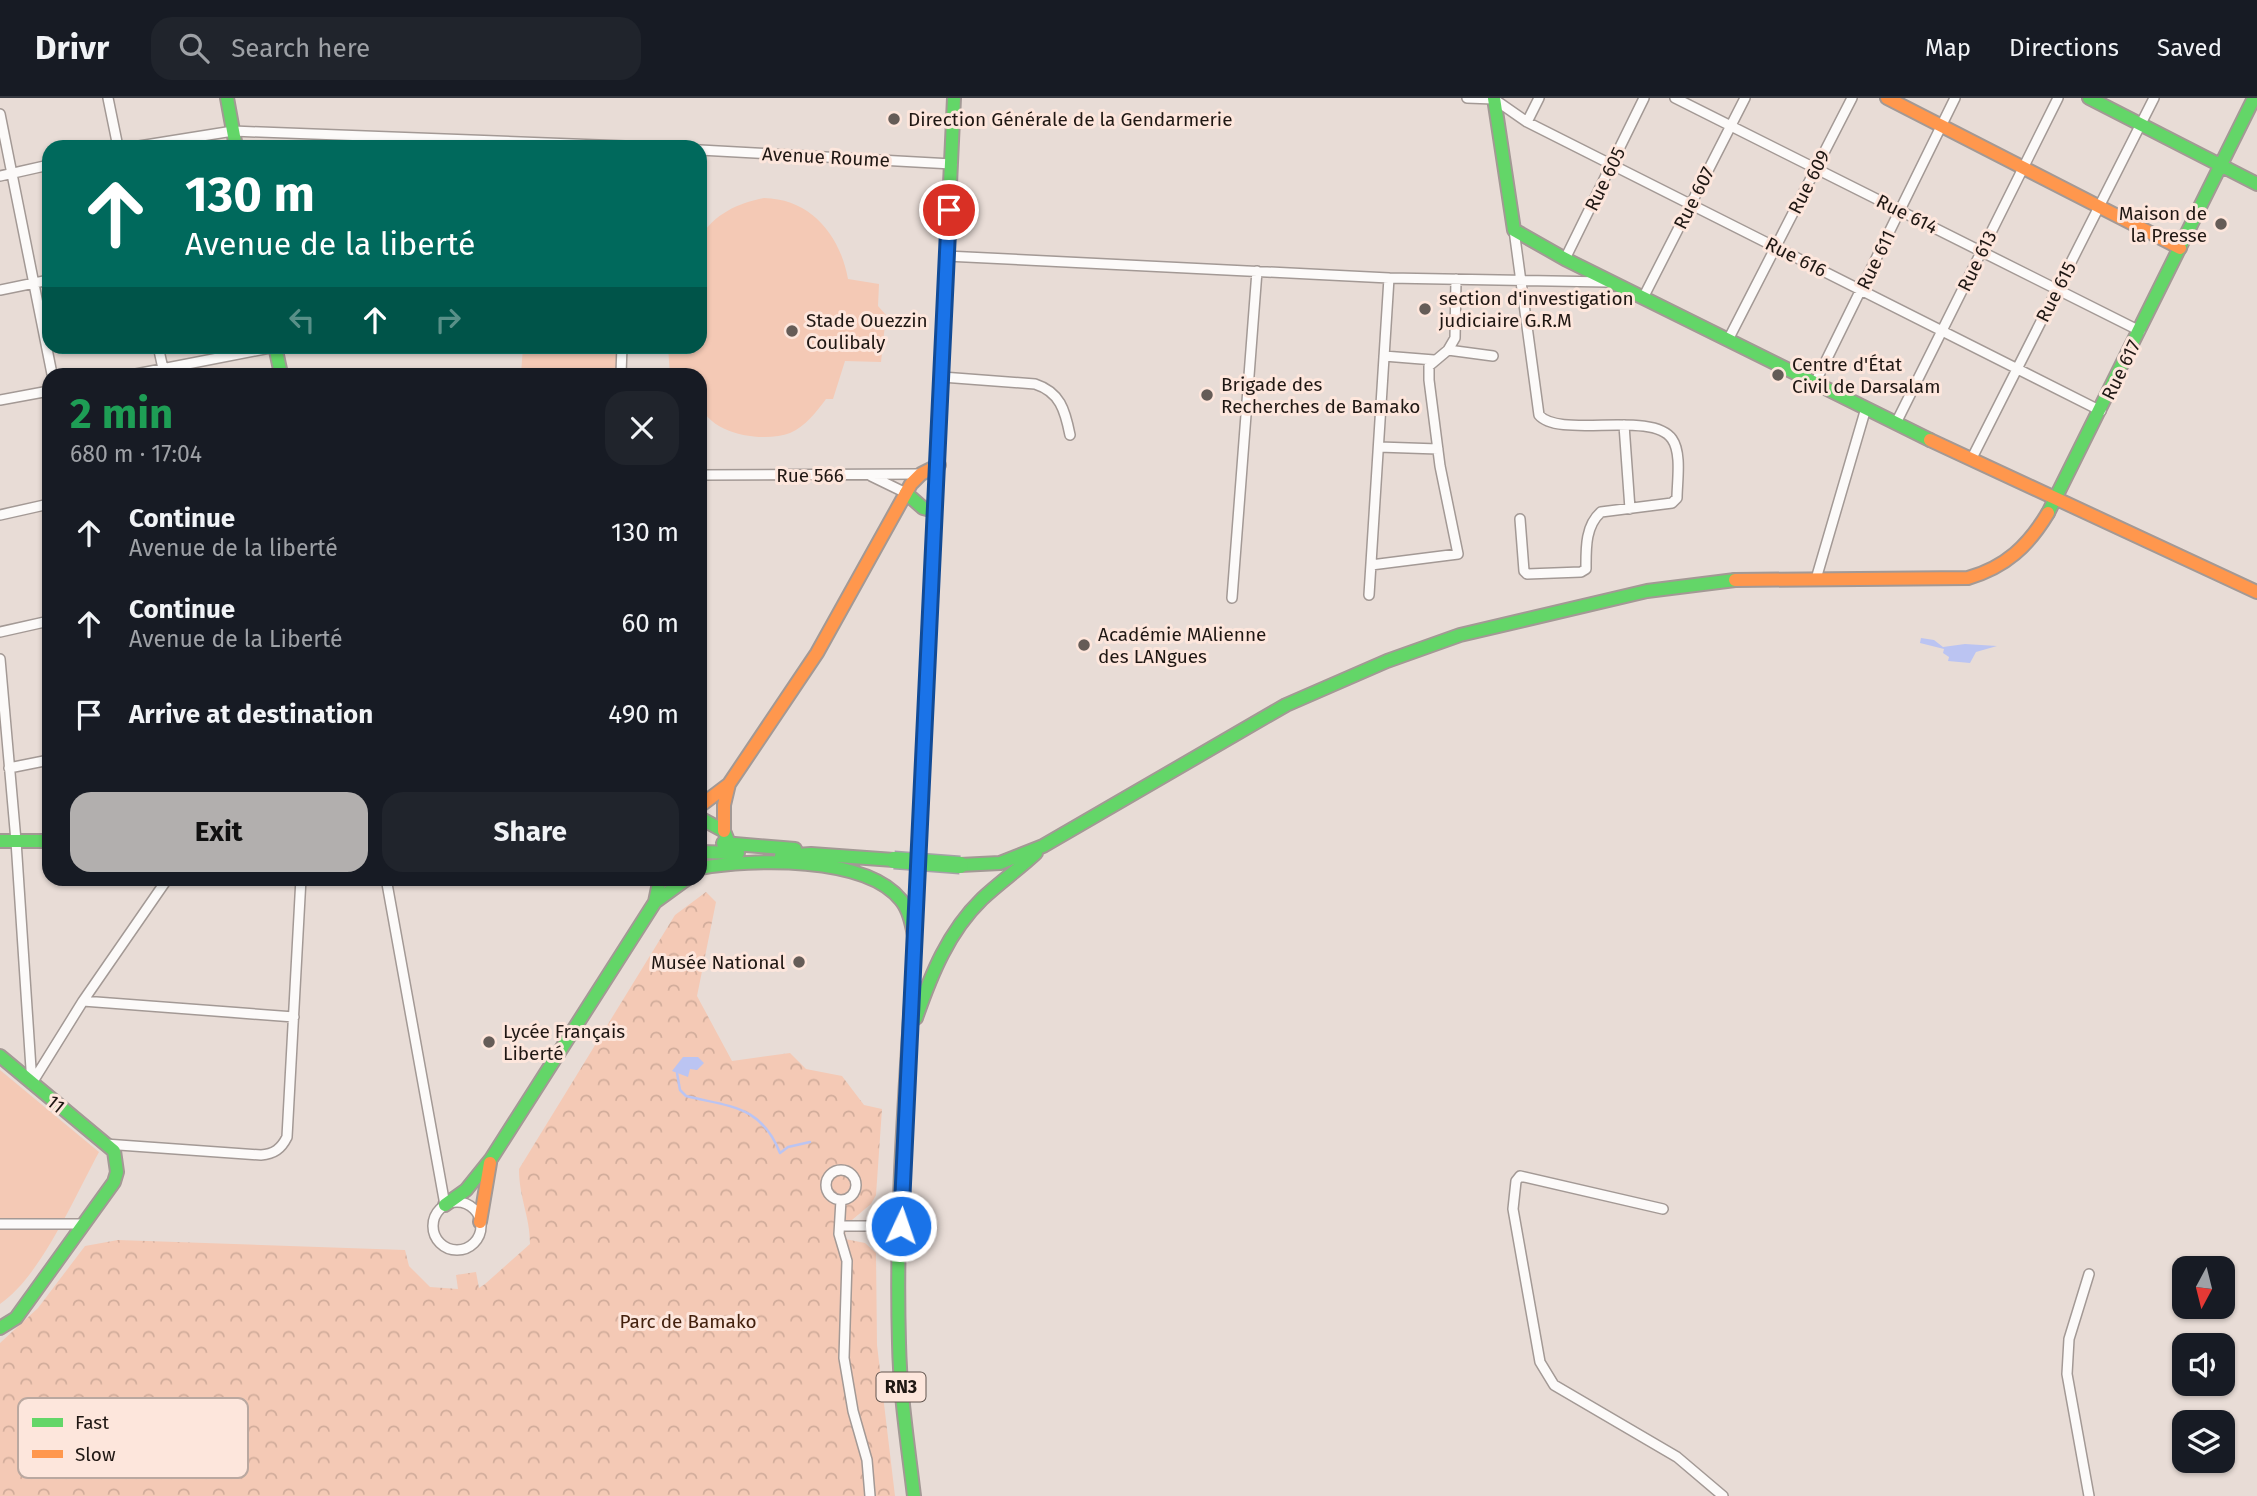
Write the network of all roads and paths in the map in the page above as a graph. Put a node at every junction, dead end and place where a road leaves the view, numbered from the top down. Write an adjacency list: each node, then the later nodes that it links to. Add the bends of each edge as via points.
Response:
1 (108, 98): 23 (street)
2 (226, 98): 22 (main road)
3 (954, 98): 26 (main road)
4 (1467, 98): 16 (street)
5 (1539, 98): 18 (street)
6 (1644, 98): 27 (street, Rue 605)
7 (1675, 98): 20 (street, Rue 614)
8 (1745, 98): 20 (street, Rue 607)
9 (1852, 98): 31 (street, Rue 609)
10 (1887, 98): 21 (main road)
11 (1955, 98): 21 (street, Rue 611)
12 (2058, 98): 30 (street, Rue 613)
13 (2089, 98): 19 (main road)
14 (2154, 98): 19 (street, Rue 615)
15 (2254, 98): 28 (main road, Rue 617)
16 (1494, 99): 18 (street, Rue 616); 38 (main road)
17 (0, 114): 32 (street)
18 (1527, 122): 27 (street, Rue 616)
19 (2140, 124): 28 (main road); 36 (street, Rue 615)
20 (1731, 125): 31 (street, Rue 614); 35 (street, Rue 607)
21 (1941, 126): 30 (main road); 37 (street, Rue 611)
22 (234, 139): 24 (street)
23 (117, 140)
24 (284, 140)
25 (707, 150): 26 (street, Avenue Roume)
26 (952, 164): 42 (main road)
27 (1612, 164): 35 (street, Rue 616); 43 (street, Rue 605)
28 (2220, 165): 34 (main road); 40 (main road, Rue 617)
29 (42, 167): 32 (street)
30 (2023, 168): 36 (main road); 41 (street, Rue 613)
31 (1816, 169): 37 (street, Rue 614); 39 (street, Rue 609)
32 (12, 173): 33 (street); 50 (street)
33 (0, 176)
34 (2257, 184)
35 (1691, 204): 39 (street, Rue 616); 54 (street, Rue 607)
36 (2099, 207): 40 (main road); 51 (street, Rue 615)
37 (1900, 211): 41 (street, Rue 614); 53 (street, Rue 611)
38 (1514, 230): 43 (main road); 47 (street)
39 (1776, 247): 53 (street, Rue 616); 58 (street, Rue 609)
40 (2180, 248): 57 (main road, Rue 617)
41 (1982, 251): 51 (street, Rue 614); 56 (street, Rue 613)
42 (946, 256): 44 (street); 66 (main road)
43 (1565, 259): 49 (main road)
44 (1257, 271): 45 (street); 93 (street)
45 (1389, 278): 46 (street); 61 (street)
46 (1456, 279): 47 (street); 59 (street, via 1456,327)
47 (1521, 280): 49 (street); 73 (street, via 1539,415 1550,424)
48 (42, 281): 50 (street)
49 (1612, 282): 54 (main road)
50 (34, 283): 52 (street); 55 (street)
51 (2057, 289): 57 (street, Rue 614); 65 (street, Rue 615)
52 (0, 290)
53 (1861, 290): 56 (street, Rue 616); 67 (street, Rue 611)
54 (1643, 298): 58 (main road)
55 (42, 323)
56 (1942, 331): 65 (street, Rue 616); 72 (street, Rue 613)
57 (2140, 331): 71 (main road, Rue 617)
58 (1728, 340): 67 (main road)
59 (1448, 350): 62 (street); 63 (street)
60 (241, 354): 64 (street)
61 (1384, 356): 63 (street); 75 (street)
62 (1493, 356)
63 (1434, 360): 76 (street, via 1429,366)
64 (181, 368)
65 (2017, 369): 71 (street, Rue 616); 77 (street, Rue 615)
66 (942, 377): 74 (street, via 1049,389 1059,400); 78 (main road)
67 (1815, 383): 70 (main road)
68 (42, 392): 69 (street)
69 (0, 400)
70 (1866, 408): 72 (main road); 90 (street)
71 (2101, 411): 83 (main road, Rue 617)
72 (1896, 423): 77 (main road)
73 (1624, 425): 85 (street); 85 (street, via 1664,432 1676,448 1675,502)
74 (1070, 435)
75 (1378, 447): 76 (street); 89 (street)
76 (1438, 449): 89 (street, via 1458,554)
77 (1971, 460): 83 (main road)
78 (939, 465): 79 (main road); 86 (main road)
79 (921, 474): 81 (street, Rue 566); 82 (main road)
80 (707, 475): 81 (street, Rue 566)
81 (869, 475): 82 (street)
82 (906, 493): 86 (main road, via 923,508); 99 (main road, via 817,653)
83 (2056, 500): 90 (main road, Rue 617, via 2032,539 2012,558 1968,579); 91 (main road)
84 (42, 506): 87 (street)
85 (1630, 509): 88 (street, via 1601,512 1595,517 1587,541 1586,569 1581,572 1527,574)
86 (935, 511): 115 (main road)
87 (0, 515)
88 (1520, 519)
89 (1371, 565): 92 (street)
90 (1816, 579): 106 (main road, Rue 617, via 1758,578 1647,591 1460,635 1286,705)
91 (2257, 592)
92 (1369, 595)
93 (1231, 598)
94 (42, 623): 95 (street)
95 (0, 632)
96 (0, 659): 98 (street)
97 (42, 761): 98 (street)
98 (9, 768): 102 (street)
99 (729, 784): 100 (main road); 105 (main road, via 724,805)
100 (707, 801)
101 (707, 824): 105 (main road)
102 (8, 841): 103 (main road); 120 (street)
103 (42, 841)
104 (707, 841): 105 (main road)
105 (726, 842): 106 (main road, bridge, via 811,854 960,865 1000,863); 107 (main road)
106 (1042, 846): 118 (main road, via 982,899 954,932 931,975)
107 (707, 859)
108 (707, 864): 115 (main road, via 738,862 863,874 899,897)
109 (163, 886): 116 (street)
110 (301, 886): 117 (street)
111 (387, 886): 124 (street)
112 (658, 886): 114 (main road)
113 (677, 886): 114 (main road)
114 (655, 902): 122 (main road)
115 (915, 940): 118 (main road)
116 (83, 1002): 117 (street); 120 (street)
117 (295, 1017): 121 (street, via 287,1137 276,1151 261,1155)
118 (910, 1037): 130 (main road, RN3)
119 (0, 1056): 120 (main road, 11)
120 (32, 1084): 121 (main road, 11)
121 (109, 1147): 128 (main road, via 117,1172 114,1182)
122 (491, 1159): 124 (main road, via 466,1190); 126 (main road)
123 (841, 1200): 129 (street)
124 (445, 1205): 126 (street, via 453,1202 471,1207); 126 (street, via 433,1226 437,1239 448,1248 462,1249 474,1242)
125 (1663, 1209): 135 (street, via 1520,1176 1513,1209 1540,1362 1554,1385 1677,1457)
126 (480, 1222)
127 (0, 1224): 128 (street)
128 (84, 1224): 132 (main road, via 16,1318)
129 (839, 1226): 130 (street); 133 (street, via 847,1261 846,1377 867,1460)
130 (901, 1226): 134 (main road, RN3, via 902,1403)
131 (2090, 1274): 136 (street, via 2069,1339 2067,1374)
132 (0, 1328)
133 (870, 1496)
134 (914, 1496)
135 (1723, 1496)
136 (2089, 1496)

